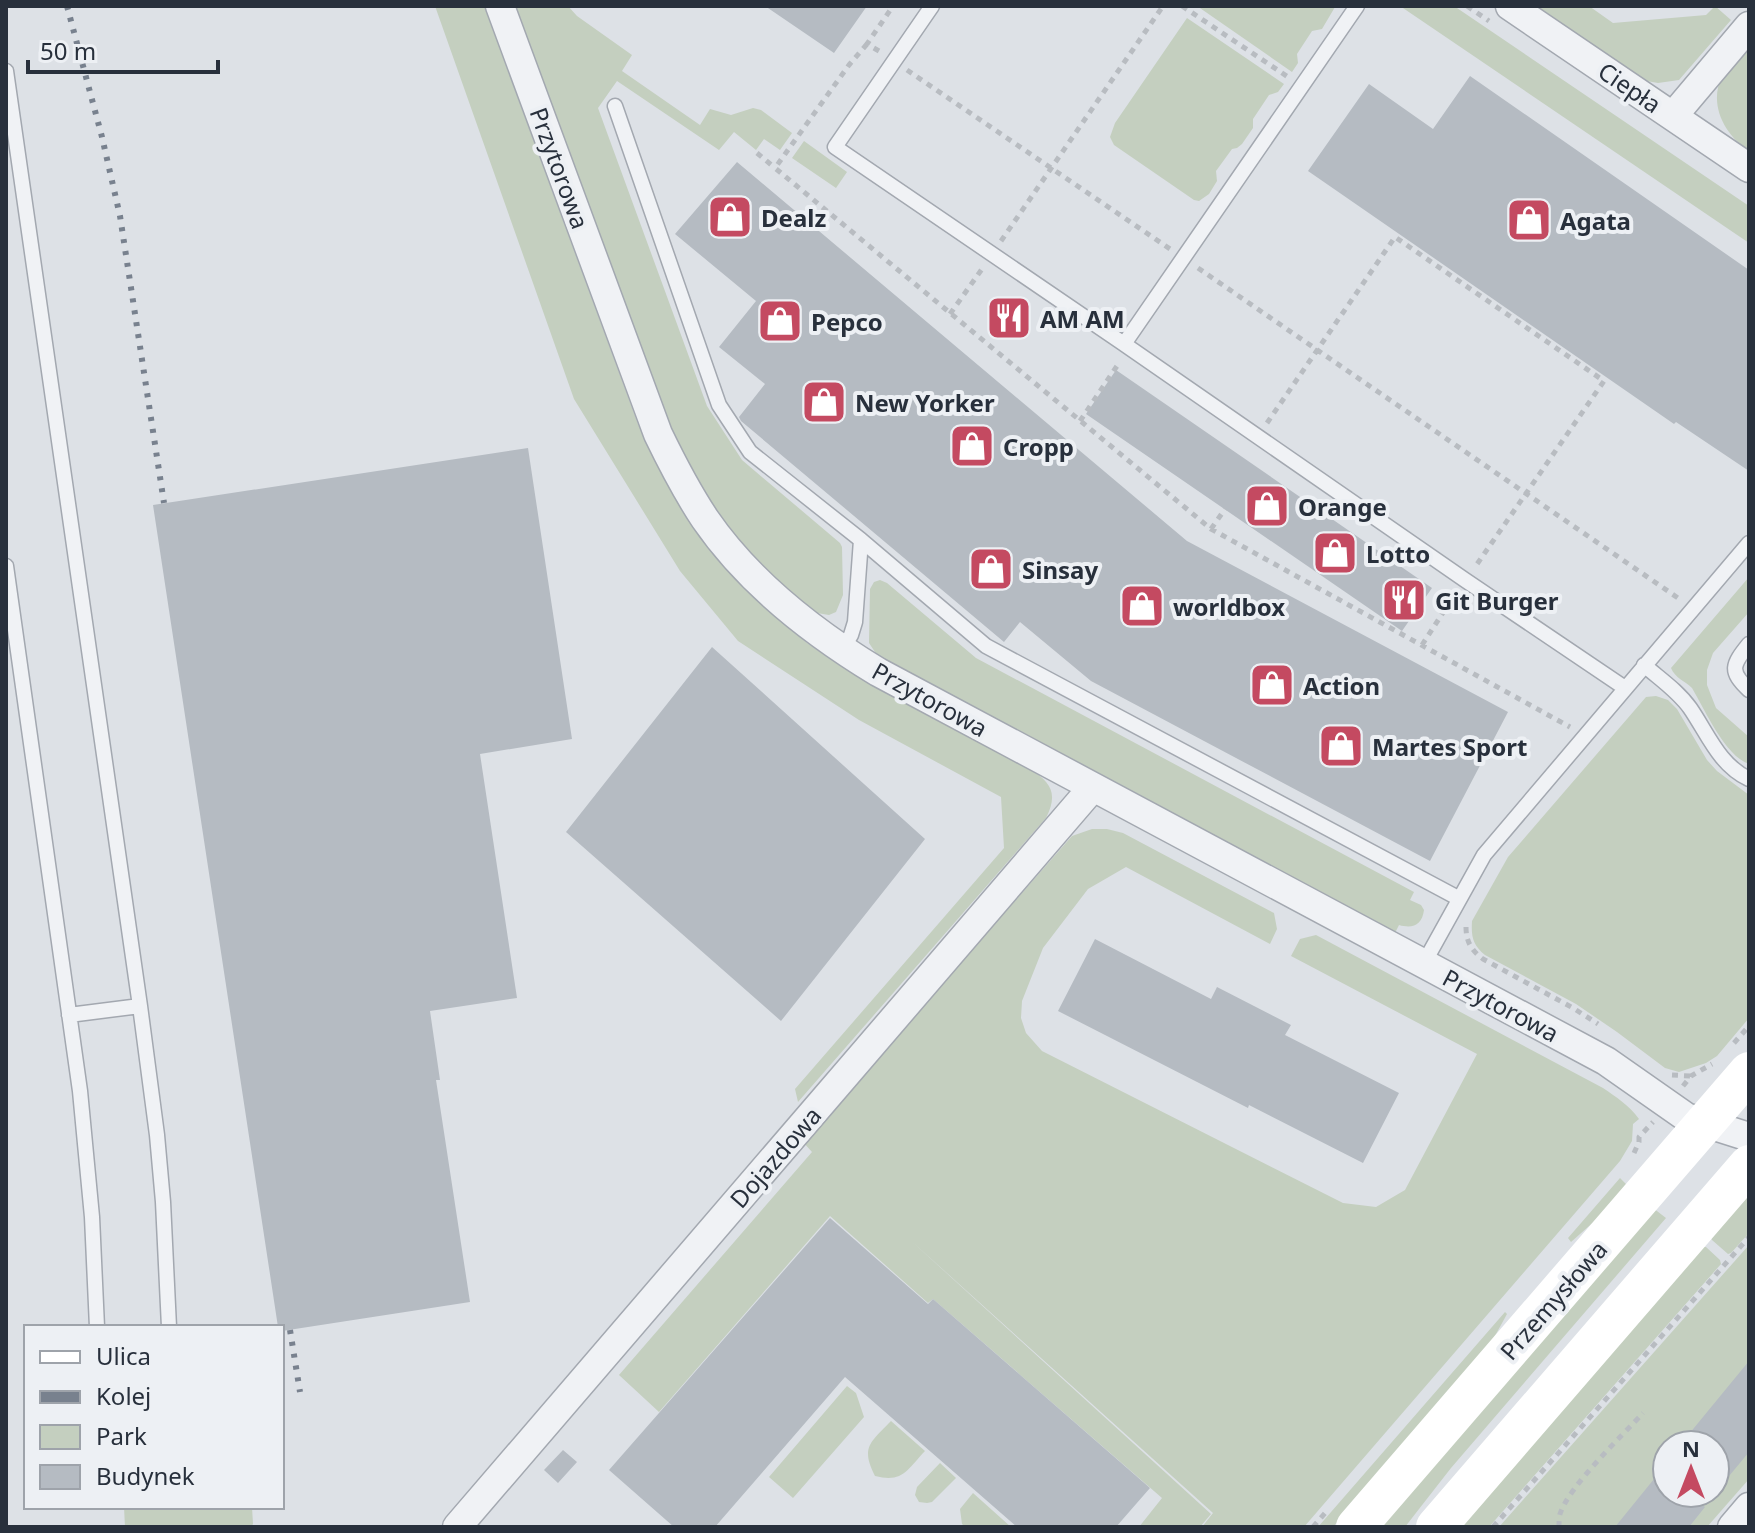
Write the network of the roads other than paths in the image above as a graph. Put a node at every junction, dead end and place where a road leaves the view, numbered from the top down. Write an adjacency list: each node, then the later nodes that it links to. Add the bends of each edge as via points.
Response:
1 (500, 6): 15 (street, Przytorowa, via 673,465 729,550 764,587)
2 (932, 6): 10 (lane, via 835,147)
3 (1357, 6): 10 (lane)
4 (1510, 6): 8 (street, Ciepła)
5 (1749, 26): 8 (street)
6 (6, 71): 23 (lane)
7 (615, 106): 11 (lane, via 719,405 750,452)
8 (1673, 116): 9 (street, Ciepła)
9 (1749, 168)
10 (1124, 344): 17 (lane)
11 (861, 540): 15 (lane, via 855,622); 21 (lane, via 986,646)
12 (1749, 543): 16 (lane)
13 (6, 566): 24 (lane)
14 (1749, 644): 18 (lane, via 1734,669)
15 (842, 650): 20 (street, Przytorowa)
16 (1644, 665): 17 (lane); 19 (lane, via 1689,707 1720,756)
17 (1625, 688): 21 (lane, via 1484,855)
18 (1749, 690)
19 (1749, 779)
20 (1093, 787): 22 (street, Przytorowa); 32 (street, Dojazdowa)
21 (1458, 898): 22 (lane)
22 (1424, 963): 26 (street, Przytorowa, via 1606,1061 1686,1117)
23 (140, 1006): 24 (lane); 30 (lane, via 157,1135)
24 (69, 1015): 29 (lane, via 88,1162)
25 (1749, 1072): 26 (main road, Przemysłowa)
26 (1705, 1123): 27 (street, Przytorowa); 33 (main road, Przemysłowa)
27 (1749, 1137)
28 (1749, 1165): 34 (main road)
29 (97, 1325)
30 (169, 1325)
31 (1749, 1507): 35 (street)
32 (457, 1527)
33 (1356, 1527)
34 (1436, 1527)
35 (1732, 1527)

